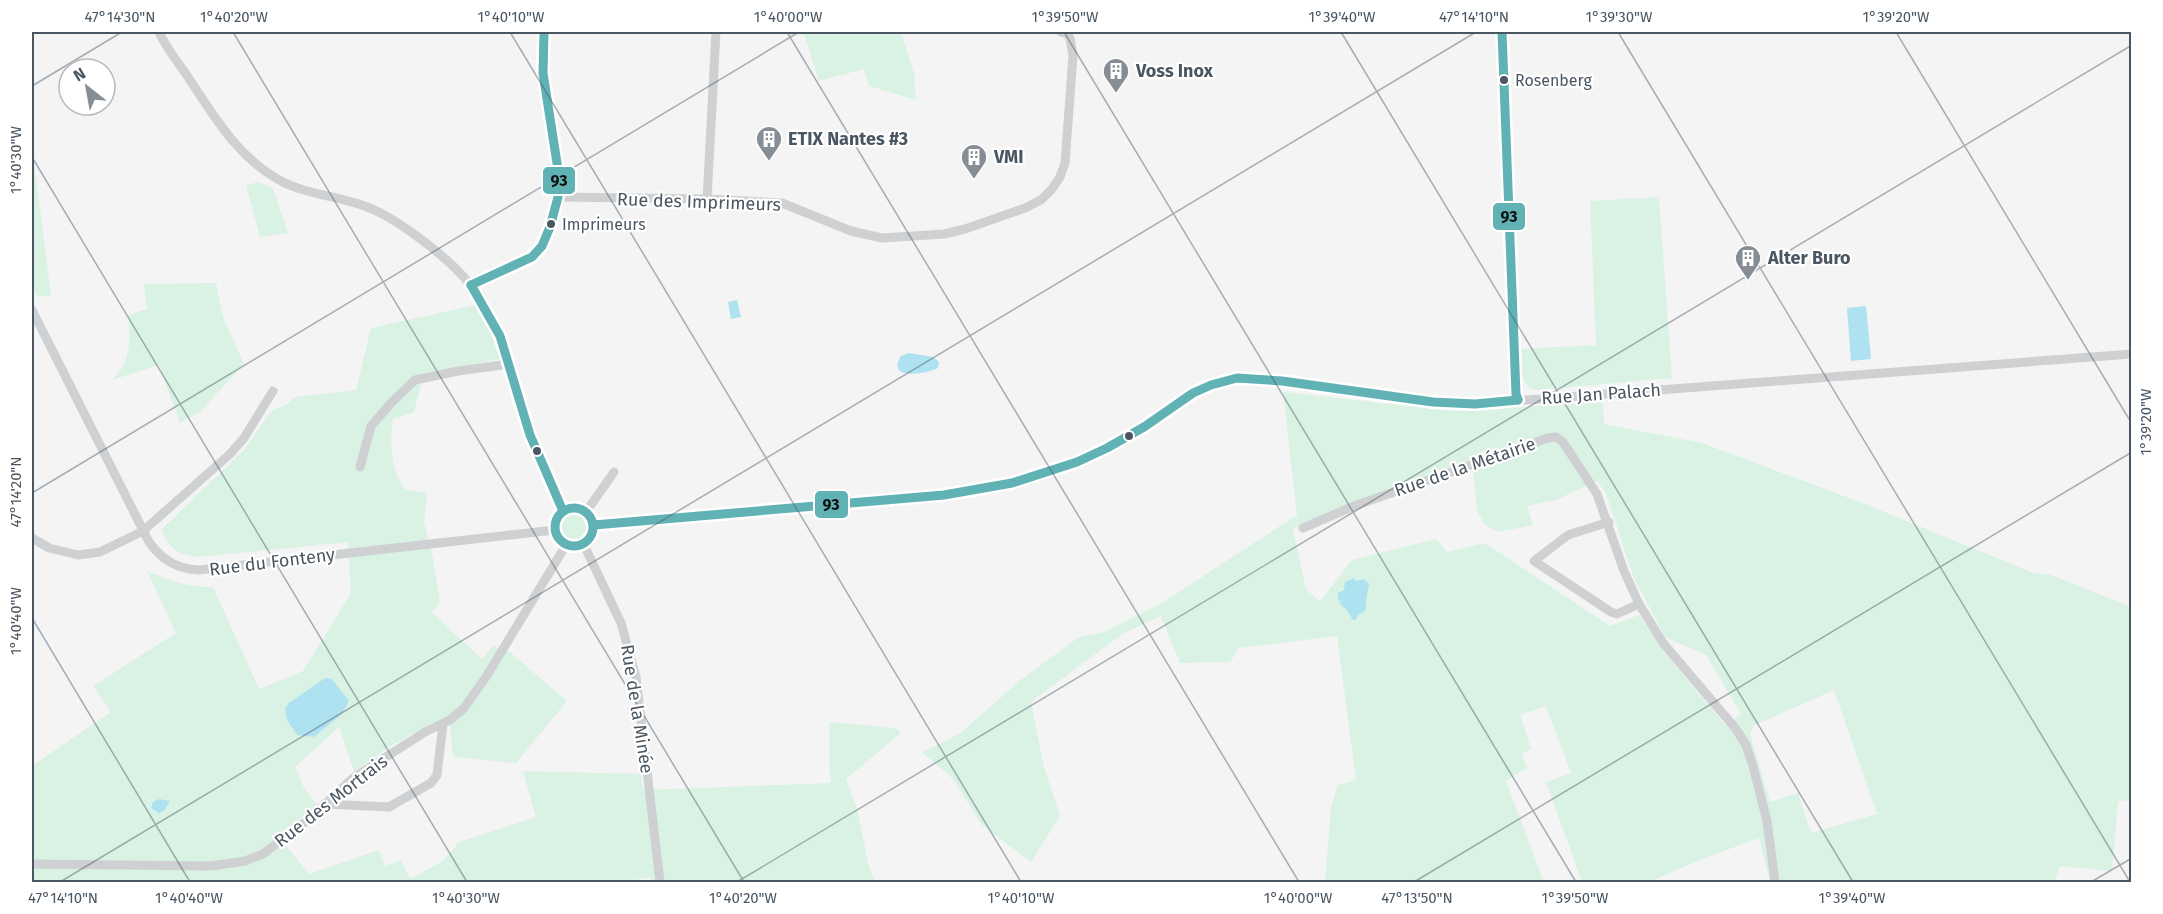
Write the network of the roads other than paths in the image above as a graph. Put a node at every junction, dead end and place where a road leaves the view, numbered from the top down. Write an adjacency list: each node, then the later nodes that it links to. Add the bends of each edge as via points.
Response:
1 (159, 32): 8 (street, via 236,146 253,162 281,181 313,194 356,203 391,217)
2 (544, 32): 6 (street, via 543,73 559,176)
3 (716, 32): 7 (street)
4 (1061, 32): 7 (street, Rue des Imprimeurs, via 1070,38 1073,56 1065,163 1052,189 1025,208 944,234 882,238 851,231 782,203)
5 (1502, 32): 13 (street)
6 (558, 197): 7 (street, Rue des Imprimeurs); 8 (street, via 543,246 532,257)
7 (707, 199)
8 (471, 285): 11 (street, via 500,336)
9 (32, 310): 22 (street, Rue du Fonteny)
10 (2132, 354): 13 (street, Rue Jan Palach)
11 (509, 364): 14 (street, via 415,380 371,426); 16 (street, via 530,435)
12 (273, 391): 22 (street, via 230,454)
13 (1518, 400): 19 (street, Rue Jan Palach, via 1433,402 1237,378 1193,393 1144,427 1077,462 1012,483 944,495)
14 (360, 467)
15 (614, 472): 17 (street)
16 (563, 512): 17 (street, via 572,508); 21 (street, via 556,520)
17 (586, 512): 19 (street)
18 (1609, 522): 20 (street, Rue de la Métairie, via 1597,494 1556,437 1354,506); 26 (street, Rue de la Métairie, via 1624,571); 26 (street, via 1568,535 1534,561 1611,612 1617,614)
19 (594, 525): 25 (street)
20 (1303, 528)
21 (555, 530): 22 (street, Rue du Fonteny, via 199,570 174,565 162,557); 24 (street)
22 (143, 531): 23 (street, via 100,552 78,555 49,548)
23 (32, 538)
24 (566, 545): 25 (street); 27 (street, Rue des Mortrais, via 486,677 464,708)
25 (584, 545): 30 (street, Rue de la Minée, via 621,623 633,668)
26 (1640, 604): 31 (street, Rue de la Métairie, via 1663,643 1746,745 1767,821)
27 (443, 724): 28 (street, Rue des Mortrais, via 362,772); 28 (street, via 436,775 431,783 389,807)
28 (324, 804): 29 (street, Rue des Mortrais, via 263,854 245,861 211,866)
29 (32, 864)
30 (660, 882)
31 (1775, 882)

